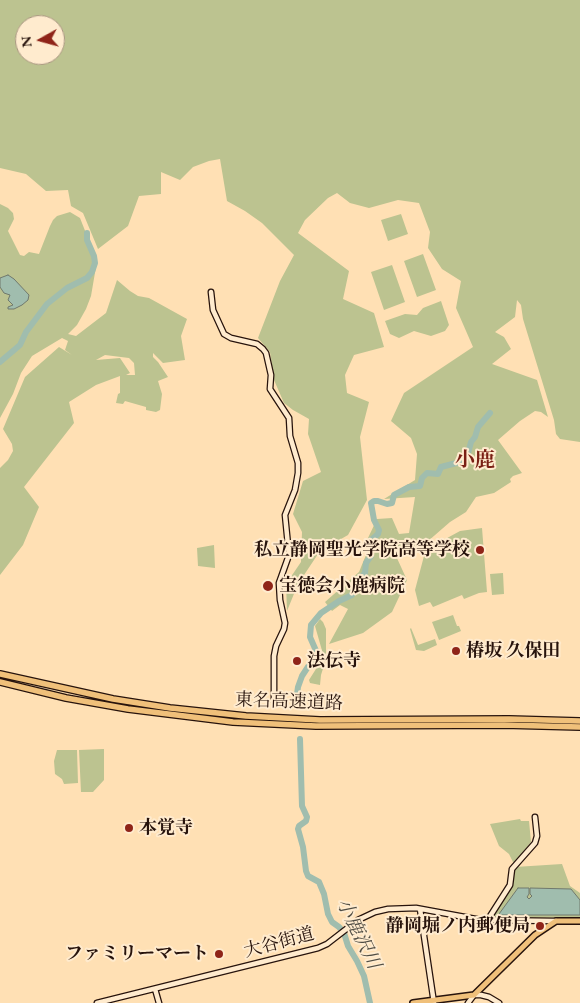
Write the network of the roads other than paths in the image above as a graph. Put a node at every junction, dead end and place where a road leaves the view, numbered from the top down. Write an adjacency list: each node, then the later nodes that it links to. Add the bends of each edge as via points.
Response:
1 (211, 292): 4 (street, via 213,310 224,334 258,344 264,349 271,375 270,388 290,418 290,436 298,463 298,479 285,515 289,555 279,583 285,623 274,656)
2 (0, 674): 5 (highway, 東名高速道路, via 113,699 236,715 320,720)
3 (0, 683): 6 (highway, 東名高速道路, via 144,712 258,724)
4 (274, 702)
5 (580, 721)
6 (580, 726)
7 (535, 817): 9 (street, via 535,843 512,868 510,885)
8 (420, 909): 9 (street, 大谷街道); 12 (street, 大谷街道, via 380,911 358,920 318,948); 14 (street)
9 (487, 921): 10 (street, 大谷街道)
10 (556, 921): 11 (main road, 大谷街道); 13 (main road, via 531,938)
11 (580, 921)
12 (154, 989): 15 (street, 大谷街道); 16 (street)
13 (474, 996): 14 (main road); 18 (street); 19 (street, via 490,996)
14 (434, 1002): 17 (main road)
15 (97, 1003)
16 (159, 1003)
17 (413, 1003)
18 (468, 1003)
19 (499, 1003)

